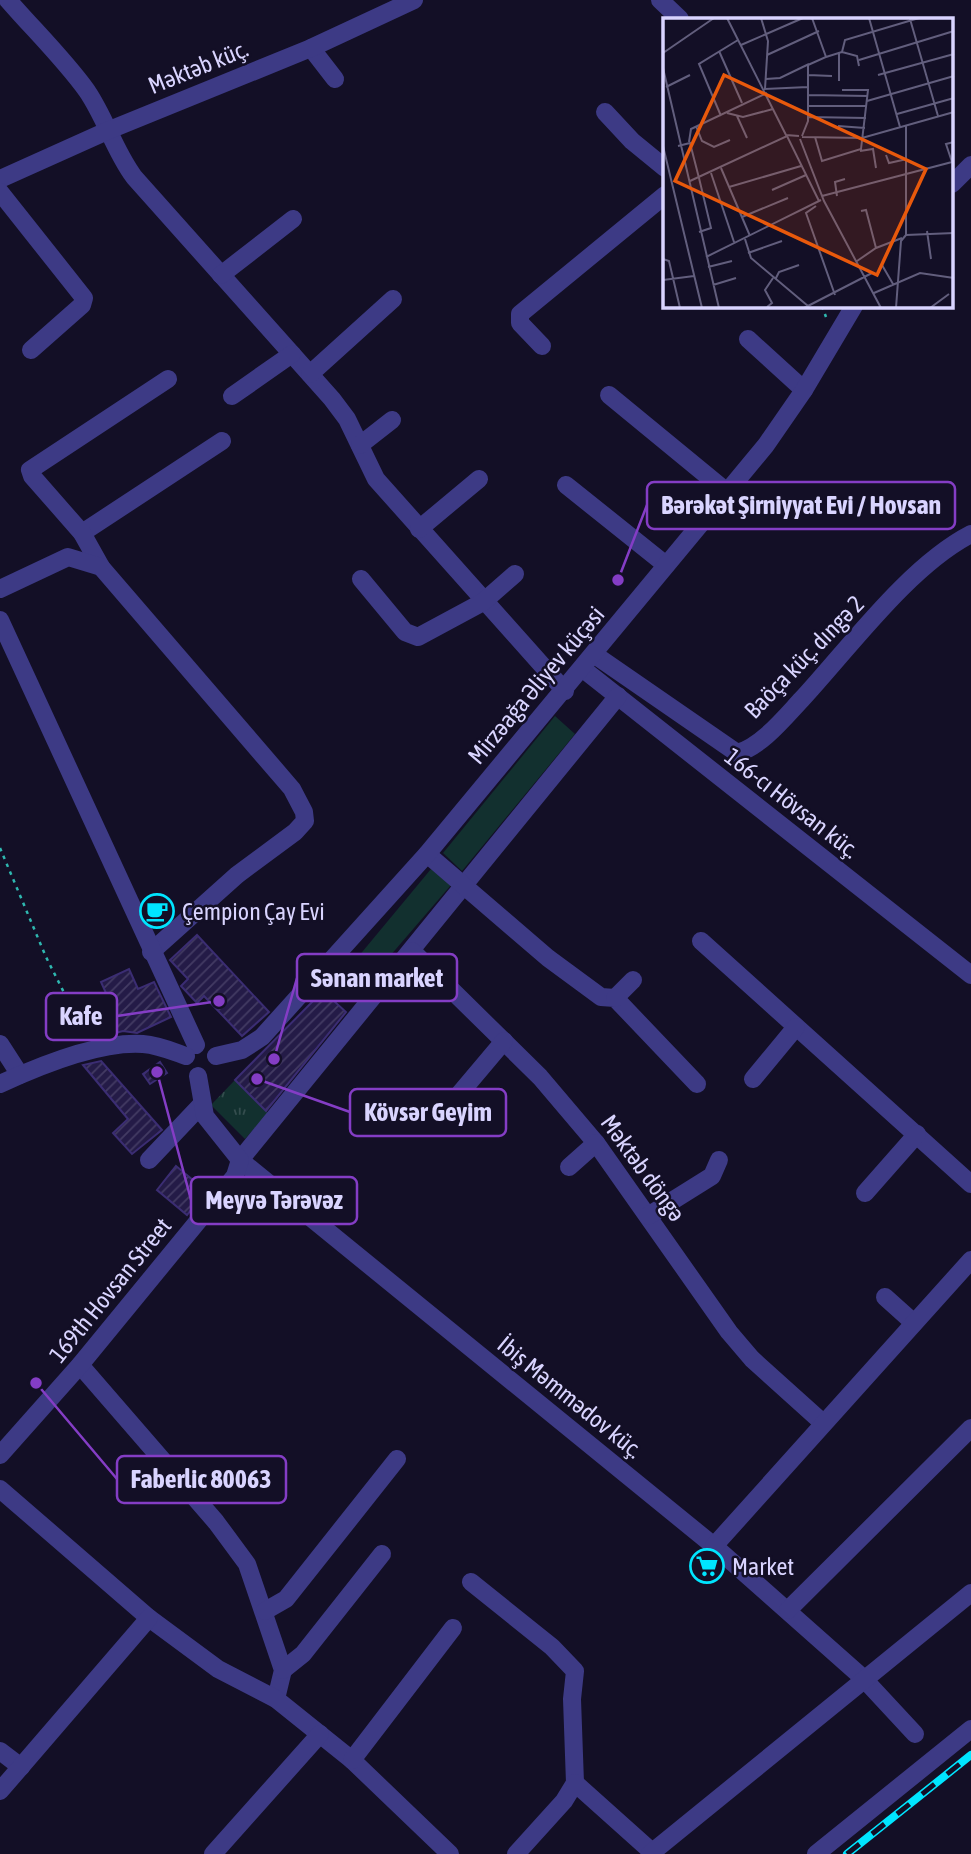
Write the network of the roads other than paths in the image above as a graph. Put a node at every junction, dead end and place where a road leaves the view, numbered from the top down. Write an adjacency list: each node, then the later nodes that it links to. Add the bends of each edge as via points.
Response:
1 (8, 0): 8 (street, via 86,90)
2 (414, 0): 5 (street, Məktəb küç.)
3 (660, 0): 4 (street)
4 (679, 18)
5 (311, 48): 6 (street); 8 (street, Məktəb küç.)
6 (335, 79)
7 (605, 112): 10 (street)
8 (107, 131): 11 (street, Məktəb küç.); 16 (street, via 134,177)
9 (971, 165): 12 (street)
10 (663, 166)
11 (0, 179)
12 (954, 182)
13 (0, 192): 21 (street, via 84,298)
14 (662, 204): 20 (street, via 520,314 520,323)
15 (293, 219): 16 (street)
16 (221, 275): 22 (street)
17 (393, 299): 23 (street)
18 (853, 308): 25 (street, Mirzəağa Əliyev küçəsi)
19 (748, 339): 25 (street)
20 (542, 345)
21 (31, 350)
22 (292, 354): 23 (street); 27 (street)
23 (310, 374): 30 (street, via 347,419)
24 (168, 379): 35 (street, via 30,470)
25 (804, 390): 33 (street, Mirzəağa Əliyev küçəsi)
26 (609, 395): 33 (street)
27 (232, 396)
28 (392, 420): 30 (street)
29 (222, 441): 35 (street)
30 (360, 444): 34 (street, via 376,479)
31 (480, 480): 34 (street)
32 (566, 485): 37 (street)
33 (727, 492): 37 (street, Mirzəağa Əliyev küçəsi)
34 (419, 530): 42 (street)
35 (82, 533): 38 (street)
36 (971, 534): 44 (street, Baöça küç. dıngə 2, via 944,550 902,588 788,714 747,751 737,753)
37 (666, 565): 44 (street, Mirzəağa Əliyev küçəsi)
38 (101, 567): 41 (street, via 68,557); 51 (street, via 292,789 304,812 305,821 295,832 237,875)
39 (516, 574): 42 (street)
40 (361, 579): 42 (street, via 411,637)
41 (0, 589)
42 (483, 602): 45 (street)
43 (0, 620): 51 (street)
44 (589, 662): 45 (street, Mirzəağa Əliyev küçəsi); 46 (street, 166-cı Hövsan küç.)
45 (565, 691): 47 (street, Mirzəağa Əliyev küçəsi)
46 (618, 696): 48 (street, 169th Hovsan Street); 52 (street, 166-cı Hövsan küç.)
47 (427, 854): 48 (street); 59 (street, Mirzəağa Əliyev küçəsi, via 262,1037 242,1050)
48 (464, 886): 50 (street, 169th Hovsan Street); 54 (street, via 548,958 601,997)
49 (701, 941): 55 (street)
50 (412, 951): 56 (street, Məktəb döngə); 70 (street, 169th Hovsan Street)
51 (151, 952): 58 (street)
52 (971, 975)
53 (633, 980): 54 (street)
54 (615, 998): 64 (street)
55 (796, 1027): 62 (street); 67 (street)
56 (504, 1041): 66 (street); 68 (street, Məktəb döngə)
57 (0, 1044): 60 (street)
58 (191, 1051): 59 (street, via 206,1045); 60 (street, via 145,1044 93,1051); 61 (street, via 189,1071)
59 (216, 1056): 61 (street, via 211,1073)
60 (20, 1075): 63 (street)
61 (198, 1076): 65 (street)
62 (753, 1079)
63 (0, 1084)
64 (697, 1084)
65 (202, 1104): 69 (street); 70 (street, via 210,1124)
66 (445, 1111)
67 (917, 1134): 73 (street); 74 (street)
68 (596, 1143): 72 (street); 75 (street, Məktəb döngə)
69 (149, 1160)
70 (240, 1160): 79 (street, 169th Hovsan Street, via 235,1176); 85 (street, İbiş Məmmədov küç.)
71 (719, 1160): 75 (street, via 712,1176)
72 (569, 1167)
73 (971, 1184)
74 (865, 1193)
75 (648, 1216): 80 (street, Məktəb döngə, via 729,1332)
76 (971, 1260): 78 (street)
77 (886, 1297): 78 (street)
78 (914, 1323): 80 (street)
79 (80, 1365): 82 (street, 169th Hovsan Street); 90 (street, via 216,1521 247,1564)
80 (823, 1423): 85 (street)
81 (971, 1429): 89 (street)
82 (0, 1455)
83 (397, 1459): 90 (street, via 286,1599)
84 (0, 1489): 91 (street)
85 (714, 1546): 89 (street, İbiş Məmmədov küç.)
86 (382, 1554): 93 (street, via 303,1654)
87 (471, 1582): 102 (street, via 575,1671)
88 (971, 1593): 94 (street)
89 (788, 1610): 94 (street, İbiş Məmmədov küç.)
90 (265, 1611): 93 (street)
91 (149, 1618): 95 (street, via 218,1669); 101 (street)
92 (453, 1628): 100 (street)
93 (283, 1670): 95 (street)
94 (863, 1678): 98 (street, İbiş Məmmədov küç.); 104 (street)
95 (276, 1699): 97 (street)
96 (971, 1729): 108 (street)
97 (320, 1734): 100 (street); 105 (street)
98 (915, 1734)
99 (0, 1751): 101 (street)
100 (352, 1760): 106 (street)
101 (21, 1767): 103 (street)
102 (575, 1783): 104 (street); 107 (street)
103 (0, 1791)
104 (651, 1853)
105 (213, 1854)
106 (450, 1854)
107 (516, 1854)
108 (816, 1854)

